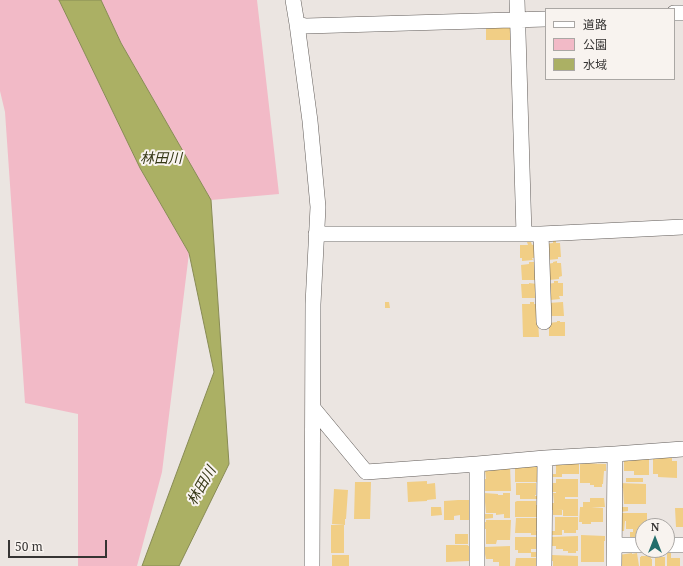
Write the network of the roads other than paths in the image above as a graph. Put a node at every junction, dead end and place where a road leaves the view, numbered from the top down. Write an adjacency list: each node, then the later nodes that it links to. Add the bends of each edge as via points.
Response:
1 (293, 0): 5 (street)
2 (517, 0): 4 (street)
3 (545, 19): 4 (street)
4 (517, 21): 5 (street, via 306,26); 8 (street)
5 (297, 24): 7 (street, via 318,207)
6 (683, 227): 9 (street)
7 (316, 234): 8 (street); 11 (street)
8 (524, 234): 9 (street)
9 (541, 234): 10 (street)
10 (544, 322)
11 (313, 408): 15 (street, via 366,472); 18 (street)
12 (683, 449): 13 (street)
13 (615, 454): 14 (street); 16 (street)
14 (546, 458): 15 (street); 20 (street)
15 (477, 464): 19 (street)
16 (615, 545): 17 (street); 21 (street)
17 (635, 545)
18 (312, 566)
19 (477, 566)
20 (544, 566)
21 (614, 566)

